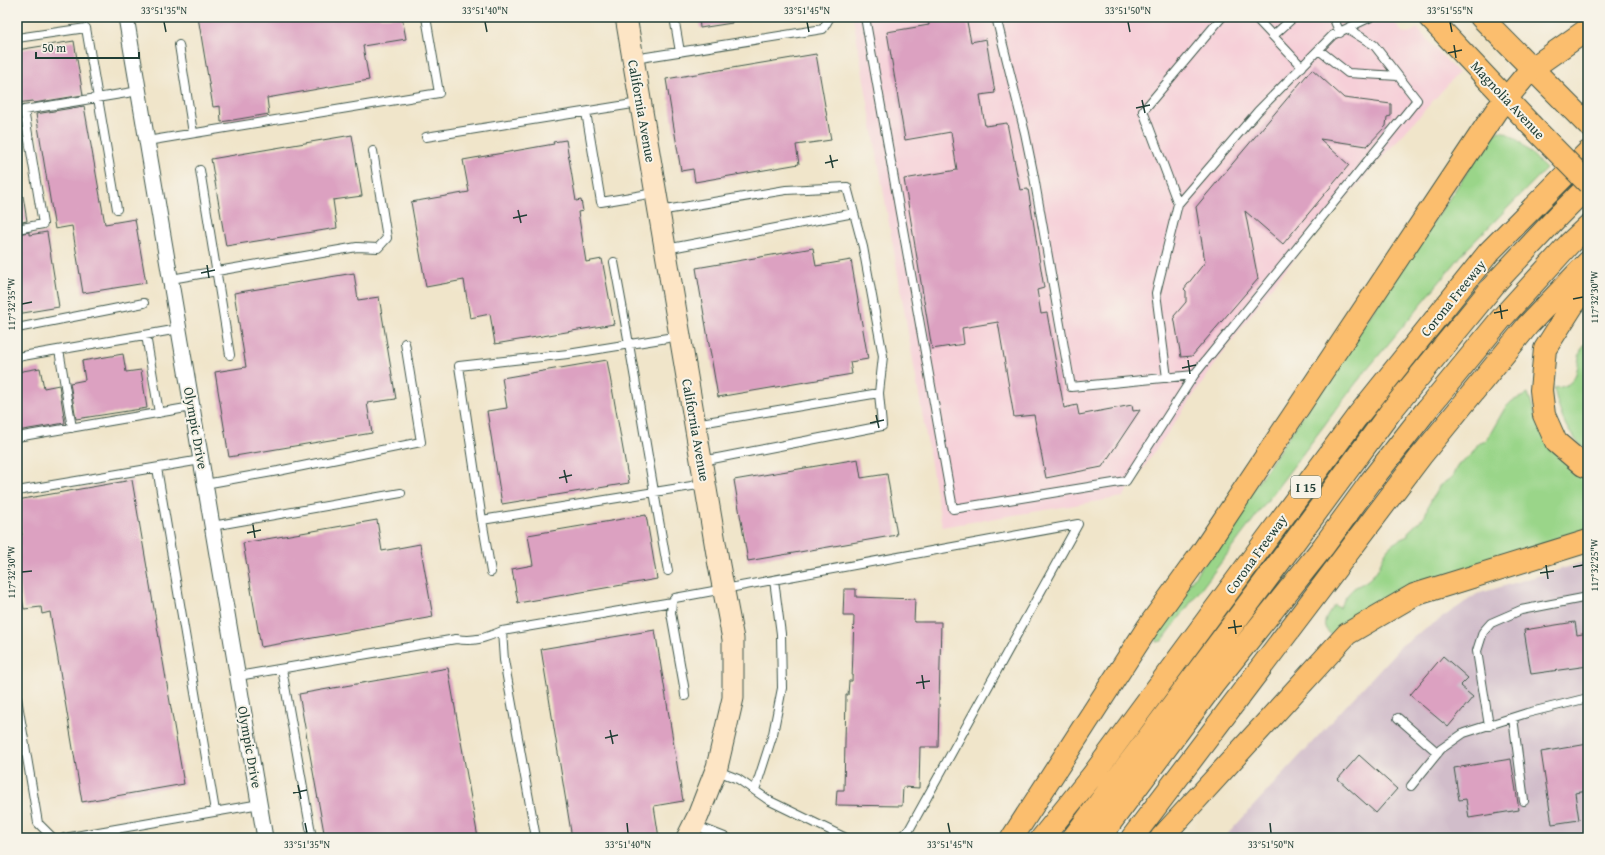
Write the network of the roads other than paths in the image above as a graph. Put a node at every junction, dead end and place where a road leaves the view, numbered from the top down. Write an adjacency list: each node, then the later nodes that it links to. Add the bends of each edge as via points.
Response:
1 (126, 17): 26 (street, Olympic Drive)
2 (426, 17): 33 (lane, via 439,93)
3 (626, 17): 22 (main road, California Avenue)
4 (674, 17): 21 (lane)
5 (830, 17): 21 (lane, via 823,29)
6 (865, 17): 63 (lane, via 953,509 1126,481)
7 (996, 17): 64 (lane, via 1028,148 1071,387)
8 (1222, 17): 42 (lane, via 1143,111)
9 (1255, 17): 17 (lane)
10 (1294, 17): 17 (lane)
11 (1332, 17): 16 (lane)
12 (1371, 17): 16 (lane)
13 (1429, 17): 28 (main road, Magnolia Avenue)
14 (1481, 17): 24 (main road)
15 (1588, 29): 24 (main road)
16 (1344, 31): 20 (lane, via 1333,35); 25 (lane, via 1374,45)
17 (1273, 36): 23 (lane)
18 (17, 38): 27 (lane, via 86,28)
19 (178, 45): 33 (lane)
20 (1319, 50): 23 (lane); 25 (lane, via 1348,73)
21 (680, 52): 22 (lane)
22 (633, 60): 29 (main road, California Avenue)
23 (1302, 67): 42 (lane, via 1258,111)
24 (1531, 69): 28 (main road); 32 (main road)
25 (1398, 76): 63 (lane, via 1417,100)
26 (139, 91): 27 (lane); 35 (street, Olympic Drive)
27 (98, 98): 30 (lane); 43 (lane)
28 (1507, 99): 39 (main road, Magnolia Avenue, bridge); 114 (main road, via 1496,111 1208,544 1148,627)
29 (640, 103): 31 (lane); 41 (main road, California Avenue)
30 (21, 110): 46 (lane, via 43,224)
31 (586, 112): 34 (lane); 41 (lane, via 601,202)
32 (1588, 125)
33 (193, 133): 35 (lane)
34 (426, 137)
35 (147, 141): 51 (street, Olympic Drive)
36 (373, 151): 50 (lane, via 387,238 378,248 357,247)
37 (1588, 152): 115 (main road, Corona Freeway / I 15, via 1489,252 1356,418 1097,770)
38 (200, 170): 50 (lane)
39 (1588, 183)
40 (1588, 186): 116 (main road, via 1498,280 1391,411)
41 (657, 202): 44 (lane, via 847,187); 47 (main road, California Avenue)
42 (1178, 204): 64 (lane, via 1156,293)
43 (117, 209)
44 (854, 213): 47 (lane); 65 (lane, via 863,247 883,356)
45 (1588, 226): 117 (main road, via 1501,318 1428,408 1323,547 1213,685)
46 (17, 229)
47 (665, 250): 57 (main road, California Avenue)
48 (614, 262): 59 (lane)
49 (1588, 262): 118 (main road, via 1528,325 1421,456)
50 (215, 271): 51 (lane); 61 (lane)
51 (170, 279): 55 (street, Olympic Drive)
52 (1588, 287): 73 (main road, via 1573,304 1545,349 1541,390 1544,415 1556,442)
53 (144, 303): 54 (lane)
54 (17, 328)
55 (179, 329): 56 (lane); 66 (street, Olympic Drive)
56 (146, 335): 60 (lane); 67 (lane)
57 (680, 336): 59 (lane); 68 (main road, California Avenue)
58 (404, 343): 75 (lane, via 420,442)
59 (630, 344): 79 (lane); 80 (lane, via 568,354 459,366)
60 (59, 350): 62 (lane); 69 (lane)
61 (230, 355)
62 (17, 357)
63 (1194, 376): 64 (lane)
64 (1167, 378)
65 (879, 393): 68 (lane); 72 (lane, via 882,426)
66 (192, 407): 67 (lane); 71 (street, Olympic Drive)
67 (159, 413): 69 (lane)
68 (695, 424): 72 (main road, California Avenue)
69 (72, 428): 70 (lane)
70 (17, 437)
71 (201, 460): 74 (lane); 75 (street, Olympic Drive)
72 (701, 462): 76 (main road, California Avenue)
73 (1588, 467)
74 (156, 468): 77 (lane); 104 (lane)
75 (205, 484): 81 (street, Olympic Drive)
76 (705, 484): 79 (lane); 86 (main road, California Avenue)
77 (17, 491)
78 (401, 493): 81 (lane)
79 (653, 493): 80 (lane); 84 (lane)
80 (482, 520): 83 (lane)
81 (212, 526): 91 (street, Olympic Drive)
82 (1588, 541): 119 (main road, via 1414,595 1348,634)
83 (491, 572)
84 (668, 572)
85 (774, 580): 86 (lane); 101 (lane, via 781,634 782,688 773,734); 113 (lane, via 1078,524 909,830)
86 (724, 589): 88 (lane, via 675,598); 99 (main road, California Avenue, via 733,639 732,698)
87 (1588, 597): 97 (lane, via 1521,610 1491,623 1483,632 1477,651)
88 (672, 602): 89 (lane); 92 (lane, via 671,613)
89 (502, 631): 90 (lane, via 482,639 456,639); 110 (lane, via 504,660)
90 (282, 669): 91 (lane); 109 (lane)
91 (238, 676): 103 (street, Olympic Drive)
92 (685, 696)
93 (17, 698): 106 (lane, via 38,823)
94 (1588, 698): 96 (lane)
95 (1398, 718): 98 (lane)
96 (1513, 718): 97 (lane); 102 (lane)
97 (1489, 726): 98 (lane, via 1464,733)
98 (1438, 753): 100 (lane)
99 (716, 770): 101 (lane, via 738,779); 105 (main road, California Avenue)
100 (1411, 786)
101 (755, 790): 112 (lane, via 770,801)
102 (1524, 801)
103 (260, 804): 104 (lane); 108 (street, Olympic Drive)
104 (215, 811): 107 (lane)
105 (690, 831): 111 (lane)
106 (53, 838)
107 (64, 838)
108 (265, 838)
109 (312, 838)
110 (536, 838)
111 (727, 838)
112 (846, 838)
113 (899, 838)
114 (1012, 838)
115 (1042, 838)
116 (1074, 838)
117 (1099, 838)
118 (1132, 838)
119 (1161, 838)

